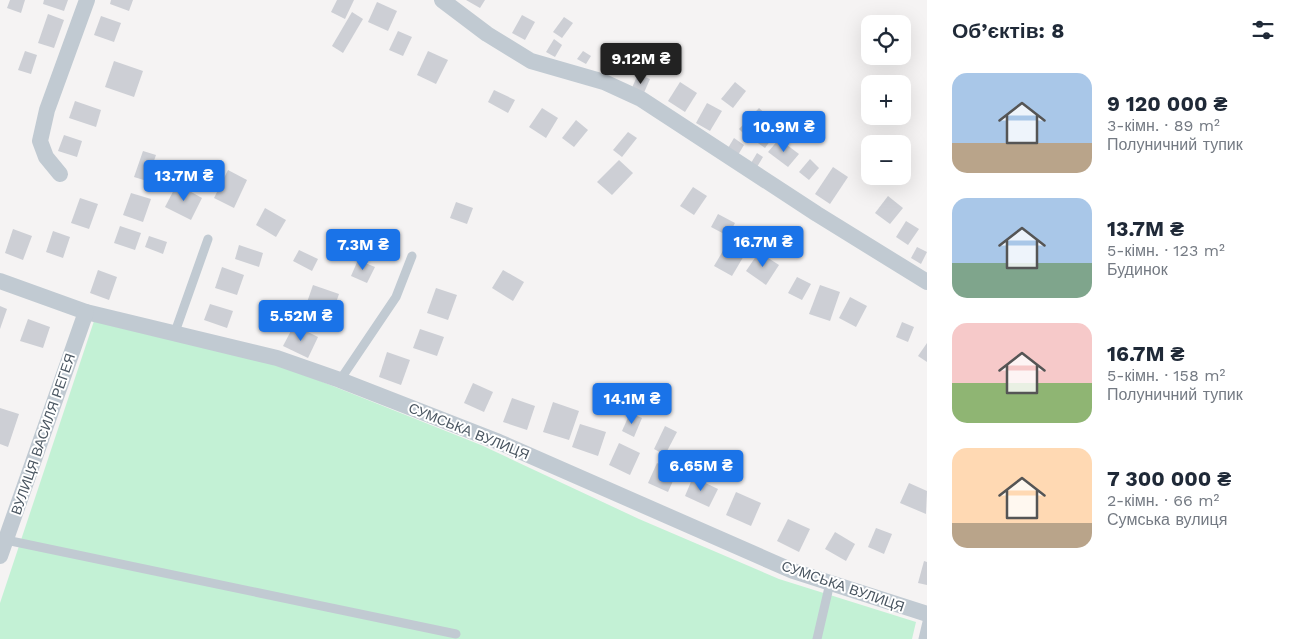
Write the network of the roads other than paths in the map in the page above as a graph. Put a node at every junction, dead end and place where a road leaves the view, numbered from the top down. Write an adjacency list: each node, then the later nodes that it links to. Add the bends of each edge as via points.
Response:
1 (87, 0): 3 (street, via 47,110 40,141 46,157)
2 (442, 0): 7 (street, via 487,34 531,61 604,82 641,99 816,214)
3 (60, 174)
4 (208, 239): 9 (lane)
5 (412, 256): 10 (lane, via 396,297)
6 (0, 281): 8 (street, СУМСЬКА ВУЛИЦЯ)
7 (927, 282)
8 (86, 312): 9 (street, СУМСЬКА ВУЛИЦЯ); 11 (street, ВУЛИЦЯ ВАСИЛЯ РЕГЕЯ)
9 (176, 332): 10 (street, СУМСЬКА ВУЛИЦЯ, via 277,358)
10 (340, 380): 13 (street, СУМСЬКА ВУЛИЦЯ, via 499,442 793,570)
11 (6, 540): 12 (street, ВУЛИЦЯ ВАСИЛЯ РЕГЕЯ); 16 (lane)
12 (0, 556)
13 (830, 583): 14 (street, СУМСЬКА ВУЛИЦЯ); 17 (lane)
14 (927, 614)
15 (927, 622): 18 (lane)
16 (456, 634)
17 (817, 639)
18 (923, 639)

